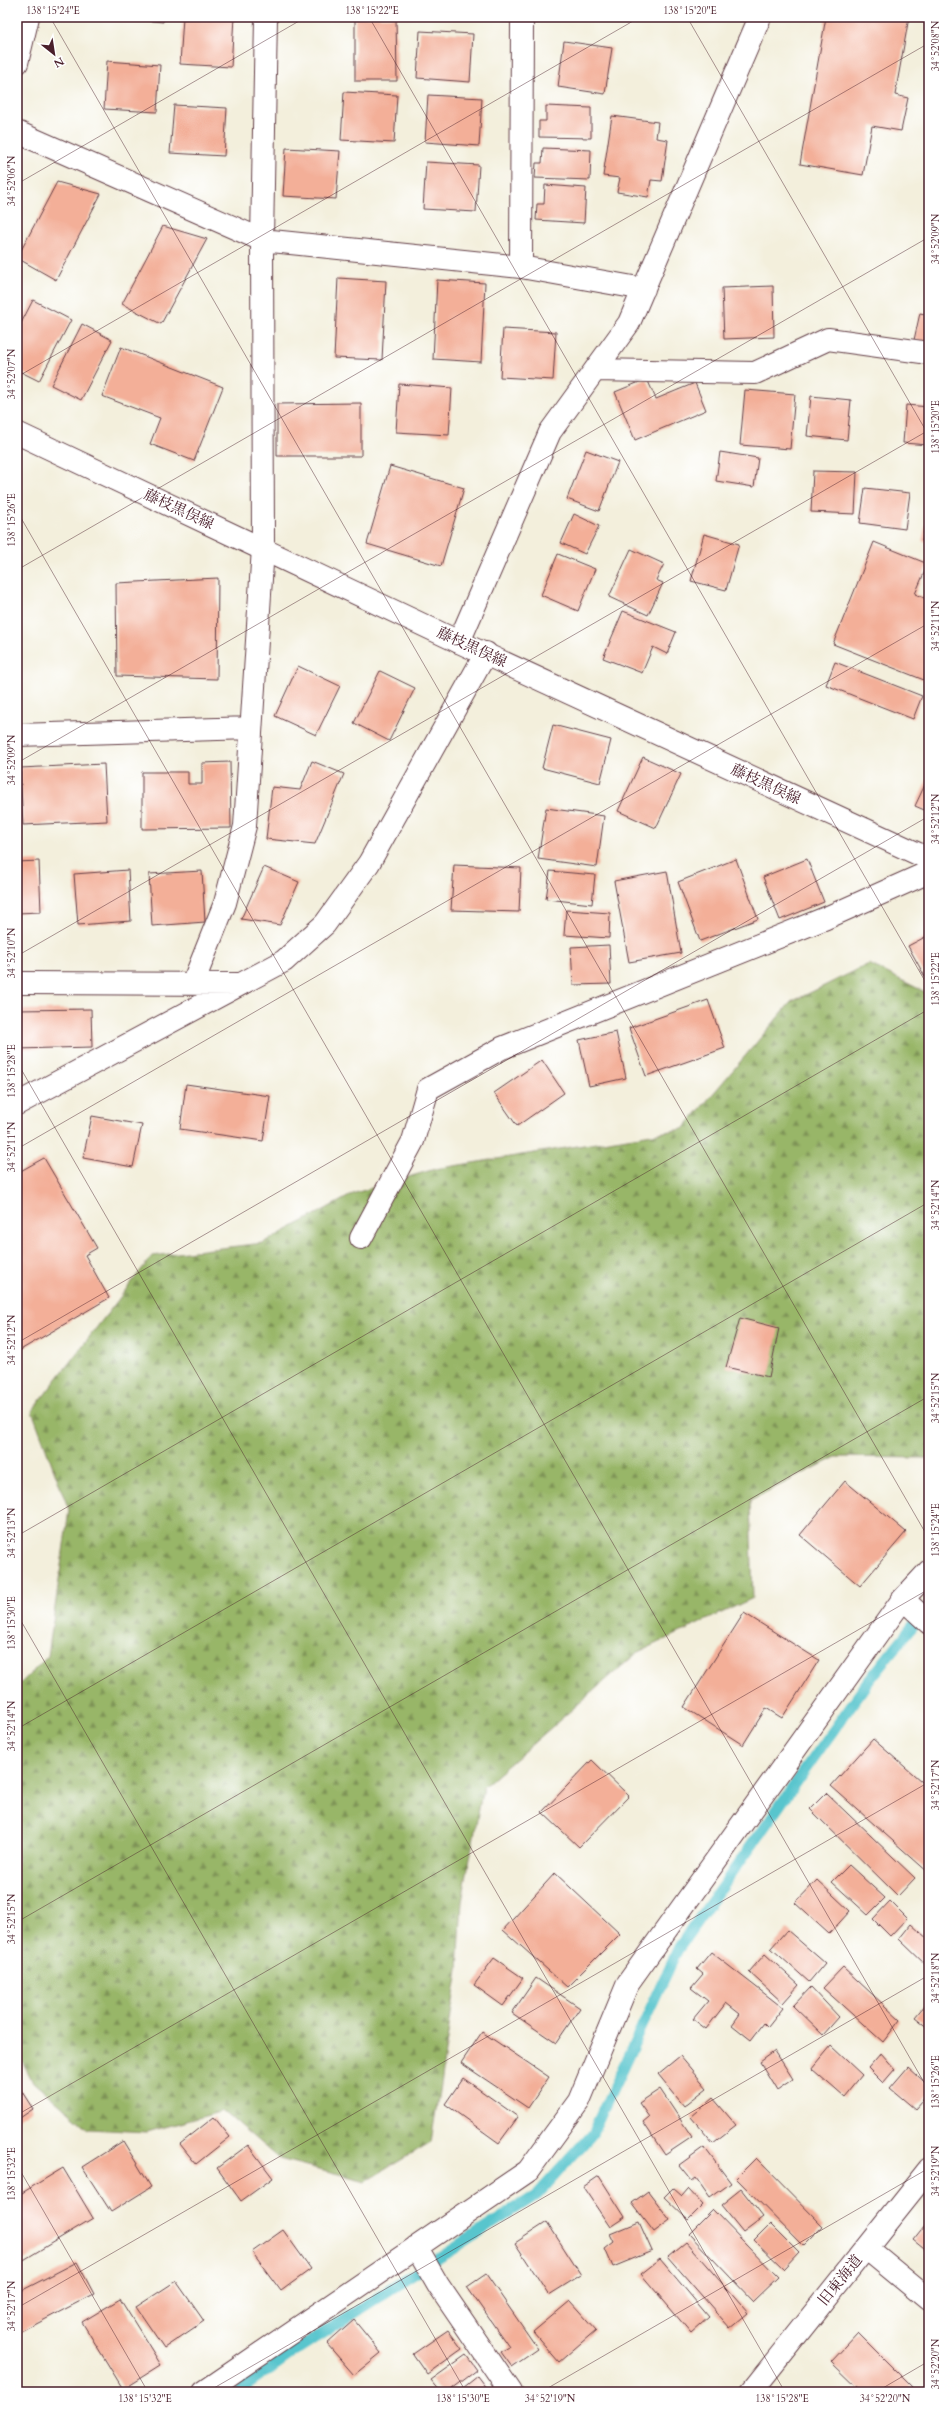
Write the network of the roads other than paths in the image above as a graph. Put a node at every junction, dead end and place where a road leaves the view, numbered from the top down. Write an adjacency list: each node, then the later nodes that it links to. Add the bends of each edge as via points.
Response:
1 (28, 17): 5 (street)
2 (266, 17): 7 (street)
3 (522, 17): 8 (street)
4 (760, 17): 9 (street)
5 (17, 63)
6 (17, 132): 7 (street)
7 (262, 240): 8 (street); 13 (street)
8 (521, 267): 9 (street)
9 (644, 289): 11 (street, via 629,323)
10 (929, 353): 11 (street, via 828,339 755,373)
11 (595, 370): 14 (street, via 550,432)
12 (17, 433): 13 (street, 藤枝黒俣線)
13 (263, 548): 14 (street, 藤枝黒俣線); 16 (street)
14 (459, 642): 15 (street, 藤枝黒俣線)
15 (486, 653): 18 (street, 藤枝黒俣線); 22 (street, via 369,862 325,924 284,961)
16 (251, 728): 17 (street); 21 (street, via 245,826 225,903)
17 (17, 735)
18 (929, 859)
19 (929, 872): 24 (street, via 826,918 502,1048 428,1089 414,1141)
20 (17, 983): 21 (street)
21 (193, 983): 22 (street)
22 (242, 984): 23 (street)
23 (17, 1104)
24 (362, 1238)
25 (929, 1571): 26 (street)
26 (903, 1599): 27 (street); 29 (street, via 628,1983 579,2101 528,2171)
27 (929, 1623)
28 (929, 2169): 30 (street, 旧東海道)
29 (416, 2247): 32 (street); 33 (street, via 438,2285)
30 (866, 2248): 31 (street); 34 (street, 旧東海道)
31 (929, 2300)
32 (204, 2392)
33 (511, 2392)
34 (751, 2392)

